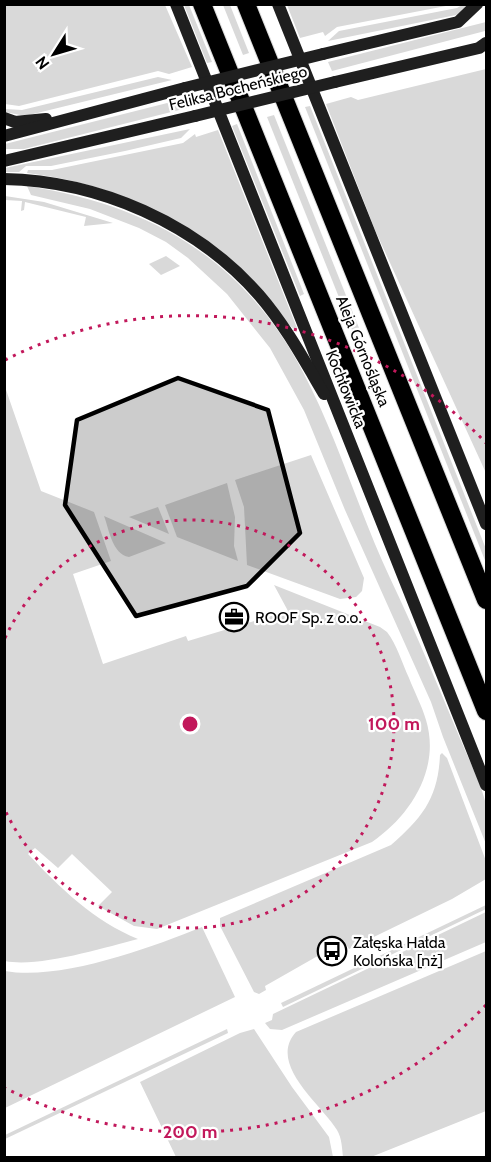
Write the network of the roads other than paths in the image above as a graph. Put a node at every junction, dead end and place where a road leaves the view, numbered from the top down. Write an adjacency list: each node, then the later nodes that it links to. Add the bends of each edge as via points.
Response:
1 (176, 4): 12 (main road, Kochłowicka)
2 (202, 4): 17 (highway, Aleja Górnośląska)
3 (246, 4): 14 (highway, Aleja Górnośląska)
4 (278, 4): 13 (main road)
5 (477, 4): 7 (main road, Feliksa Bocheńskiego, bridge, via 458,22)
6 (482, 46): 10 (main road, Feliksa Bocheńskiego, bridge)
7 (83, 115): 8 (main road, via 15,122); 9 (main road, Feliksa Bocheńskiego)
8 (4, 118)
9 (4, 136)
10 (8, 158)
11 (4, 179): 12 (main road, via 61,184 98,193 166,222 206,249 237,273 282,324)
12 (343, 426): 18 (main road, Kochłowicka)
13 (486, 524)
14 (466, 548): 15 (highway); 16 (highway, Aleja Górnośląska)
15 (486, 583)
16 (486, 600)
17 (486, 711)
18 (486, 785)

